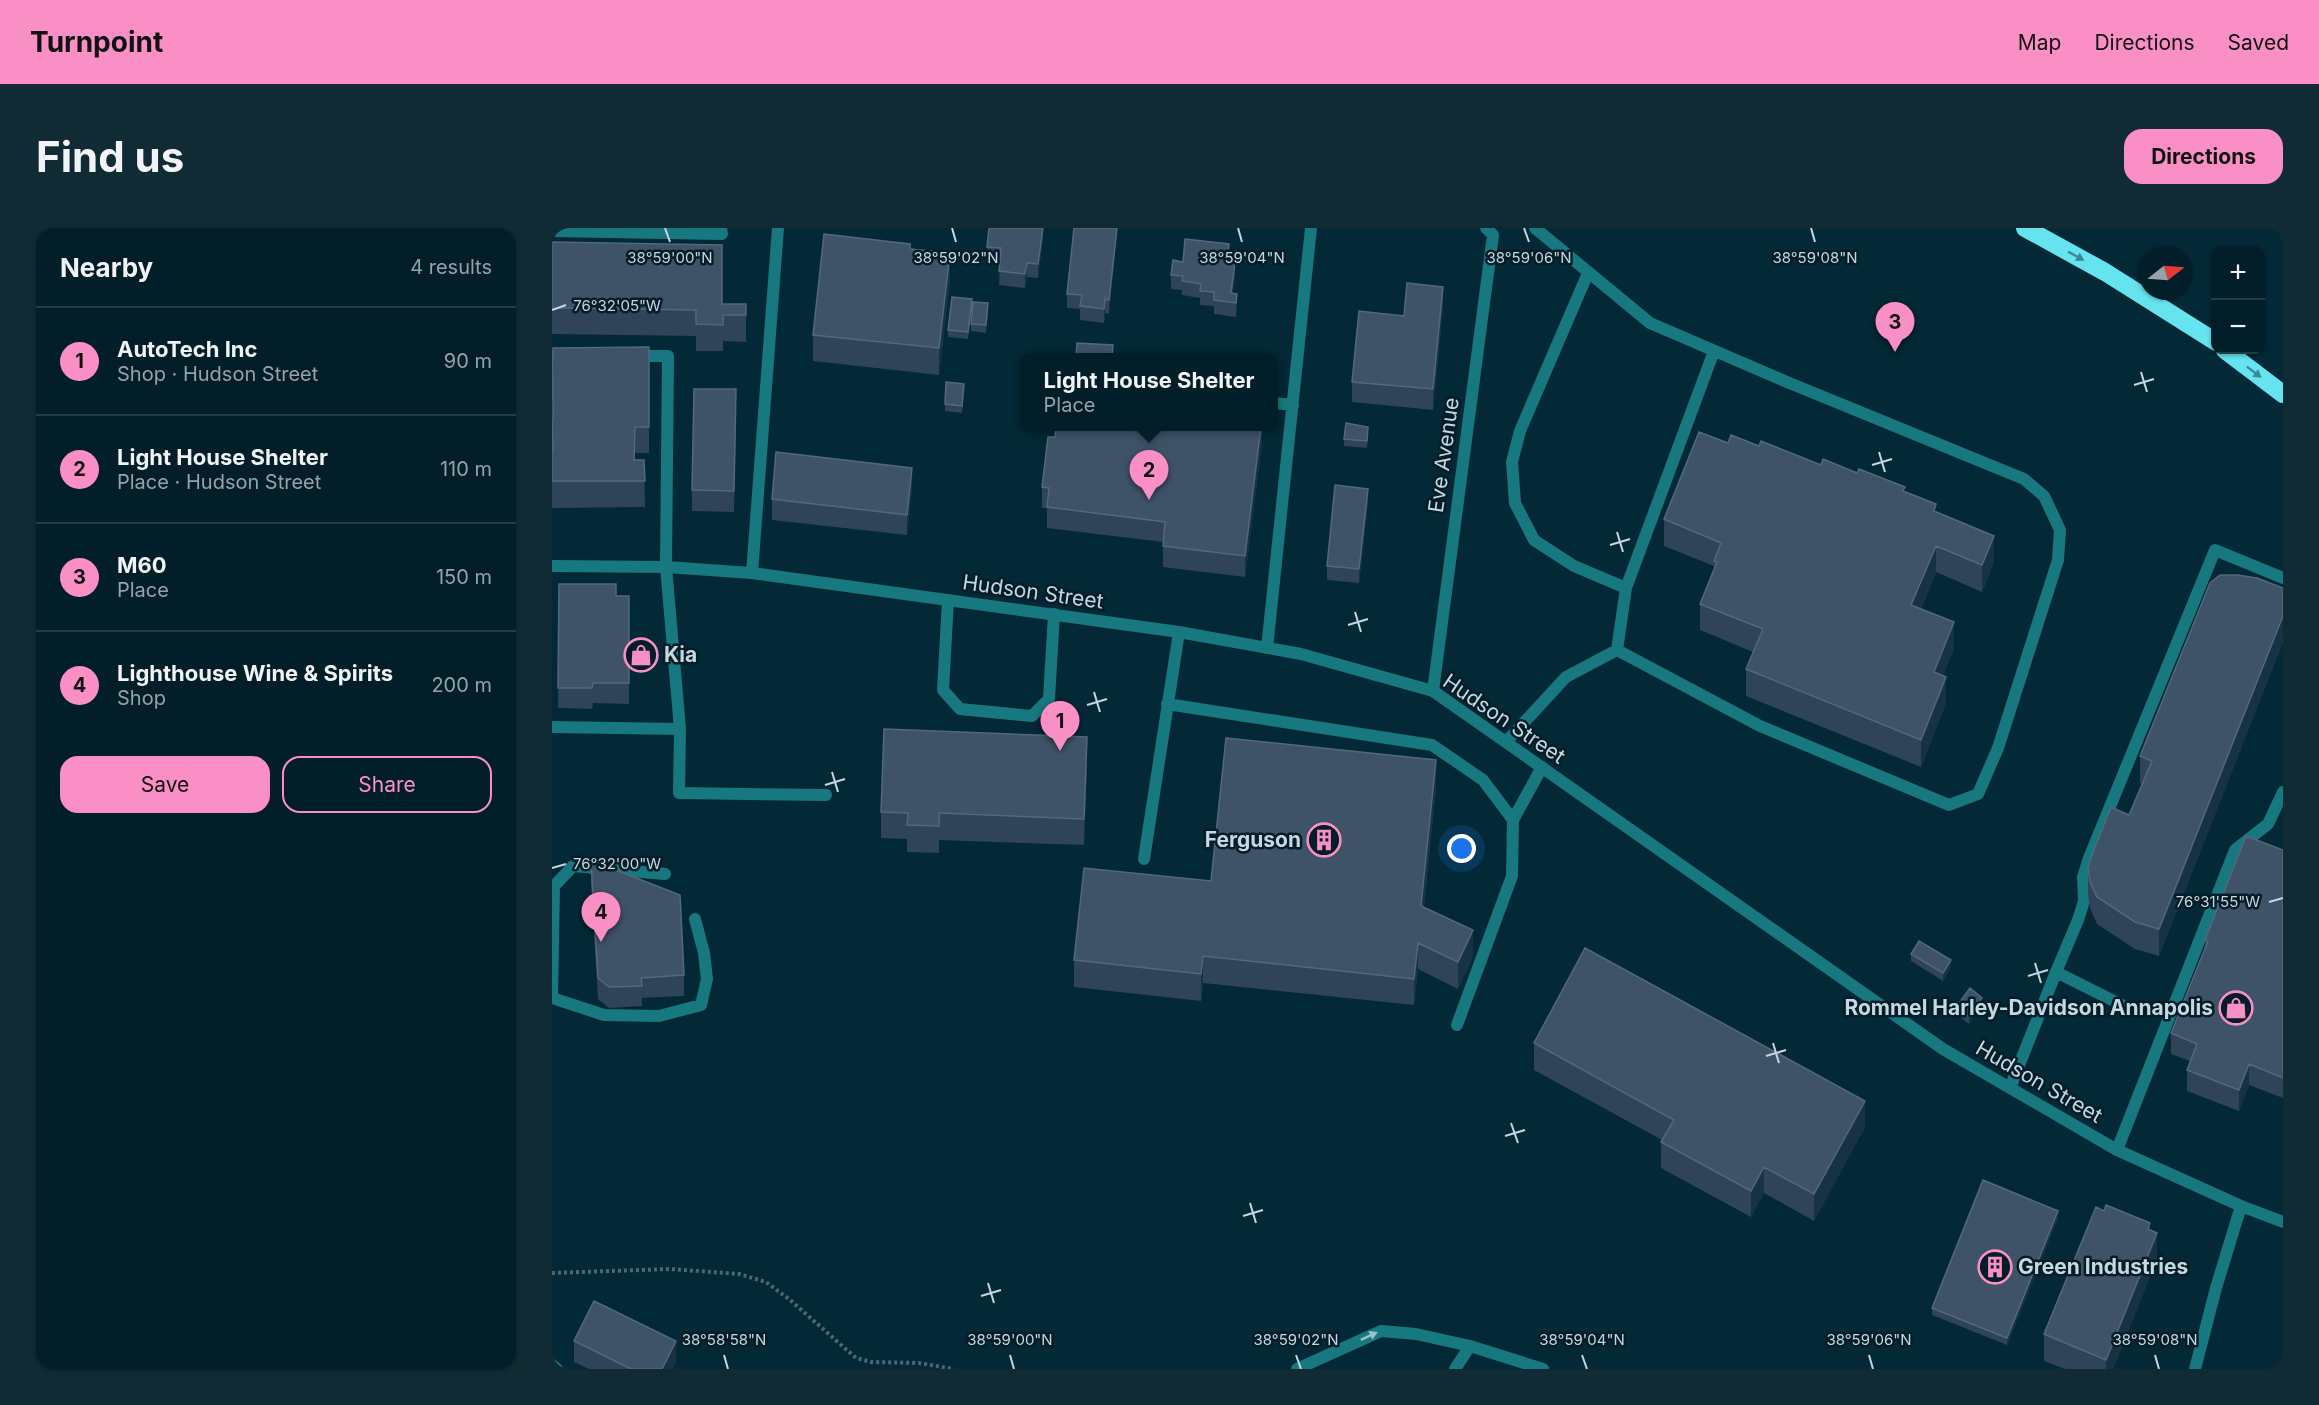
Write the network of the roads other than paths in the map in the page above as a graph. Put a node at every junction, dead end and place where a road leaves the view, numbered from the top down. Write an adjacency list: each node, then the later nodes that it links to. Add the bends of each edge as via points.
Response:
1 (722, 228): 7 (street, via 722,234)
2 (778, 228): 18 (street)
3 (1311, 228): 15 (street)
4 (1486, 228): 26 (street, Eve Avenue, via 1493,235)
5 (1535, 228): 8 (street)
6 (2025, 228): 9 (highway, one-way to 9, via 2105,272)
7 (552, 231)
8 (1588, 273): 10 (street, via 1650,323); 20 (street, via 1520,431 1512,462 1515,503 1534,540 1574,566)
9 (2211, 339)
10 (1714, 351): 20 (street); 25 (street, via 2024,479 2044,496 2060,531 2058,560 1998,748 1978,794 1949,805 1760,726)
11 (2230, 354): 13 (highway, one-way to 13)
12 (622, 356): 17 (street, via 668,356)
13 (2283, 394)
14 (1278, 404): 15 (street)
15 (1293, 405): 24 (street)
16 (552, 566): 17 (street, Hudson Street)
17 (666, 567): 18 (street, Hudson Street); 29 (street)
18 (752, 573): 21 (street, Hudson Street)
19 (2283, 578): 38 (street, via 2215,549 2089,858 2083,877 2084,901)
20 (1626, 588): 25 (street)
21 (948, 600): 22 (street, Hudson Street); 22 (street, via 943,690 960,709 1032,716 1049,699)
22 (1054, 614): 23 (street, Hudson Street)
23 (1179, 632): 24 (street, Hudson Street); 27 (street)
24 (1267, 648): 26 (street, Hudson Street)
25 (1617, 650): 30 (street, via 1566,677)
26 (1433, 691): 30 (street, Hudson Street)
27 (1167, 704): 34 (street, via 1432,745 1483,780); 35 (street)
28 (552, 727): 29 (street)
29 (680, 729): 33 (street, via 680,793)
30 (1506, 742): 31 (street, Hudson Street)
31 (1542, 767): 34 (street); 42 (street, Hudson Street, via 1943,1048)
32 (2283, 792): 43 (street, via 2268,824 2235,850)
33 (826, 795)
34 (1513, 820): 41 (street, via 1512,876)
35 (1144, 859)
36 (664, 874): 39 (street, via 573,866 554,886)
37 (695, 919): 39 (street, via 707,979 701,1005 659,1016 604,1015)
38 (2056, 972): 40 (street); 42 (street)
39 (552, 998)
40 (2134, 1011)
41 (1457, 1025)
42 (2010, 1088): 43 (street, Hudson Street)
43 (2118, 1150): 44 (street, Hudson Street)
44 (2241, 1206): 45 (street, Hudson Street); 52 (street)
45 (2283, 1222)
46 (1470, 1346): 49 (street, one-way to 46, via 1381,1331); 50 (street); 51 (street)
47 (552, 1365): 48 (street)
48 (557, 1369)
49 (1297, 1369)
50 (1455, 1369)
51 (1542, 1369)
52 (2196, 1369)

